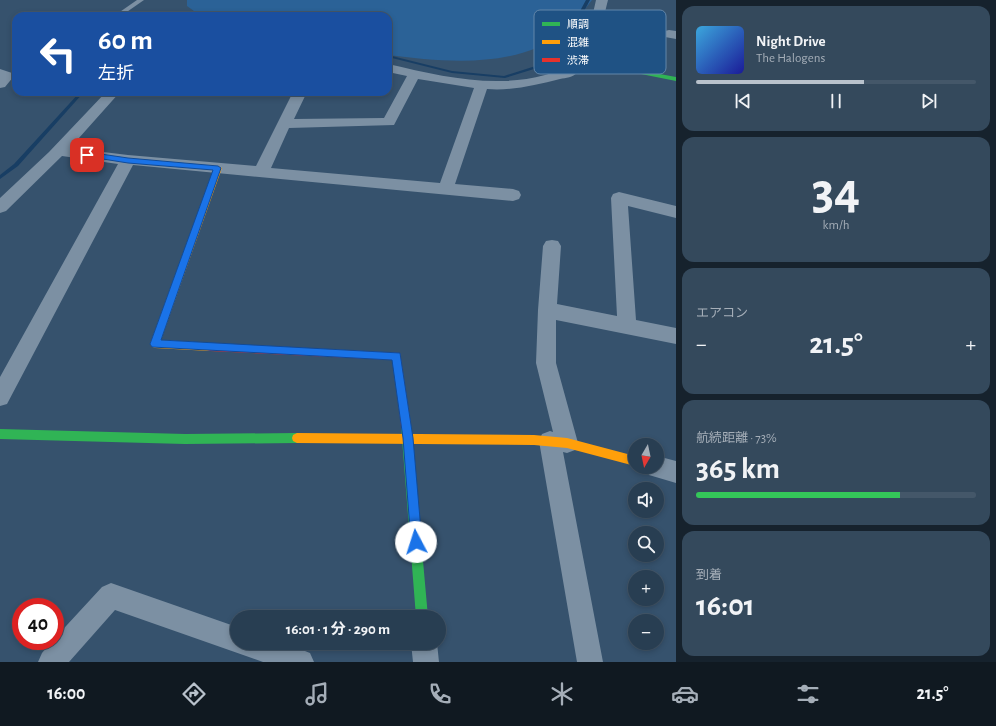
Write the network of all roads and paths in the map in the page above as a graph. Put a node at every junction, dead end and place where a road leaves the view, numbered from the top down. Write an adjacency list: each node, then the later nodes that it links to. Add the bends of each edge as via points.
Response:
1 (141, 0): 4 (lane)
2 (602, 0): 3 (street)
3 (599, 10)
4 (123, 12)
5 (392, 69): 6 (street)
6 (414, 74): 10 (street, via 456,83); 13 (street, via 389,122)
7 (563, 74): 10 (street, via 541,81 497,87)
8 (649, 74): 9 (street)
9 (676, 79)
10 (482, 85): 18 (street)
11 (108, 96): 14 (street)
12 (298, 96): 13 (street)
13 (285, 124): 17 (street)
14 (59, 151): 15 (street); 20 (street)
15 (128, 160): 16 (street); 26 (street)
16 (218, 168): 17 (street); 28 (street, via 155,344 397,356)
17 (261, 172): 18 (street)
18 (446, 189): 19 (street)
19 (513, 195)
20 (0, 207)
21 (676, 212): 24 (street, via 619,198)
22 (552, 246): 23 (street)
23 (547, 310): 24 (street); 29 (street, via 546,363)
24 (627, 327): 25 (street)
25 (676, 336)
26 (0, 397)
27 (0, 434): 28 (street, via 185,439)
28 (408, 438): 29 (street); 33 (street)
29 (558, 442): 30 (street); 40 (street)
30 (628, 459)
31 (664, 469): 32 (street)
32 (676, 472)
33 (421, 610)
34 (230, 638): 37 (street, via 111,596)
35 (266, 650): 38 (street)
36 (425, 650): 39 (street)
37 (51, 662)
38 (301, 662)
39 (426, 662)
40 (590, 662)

